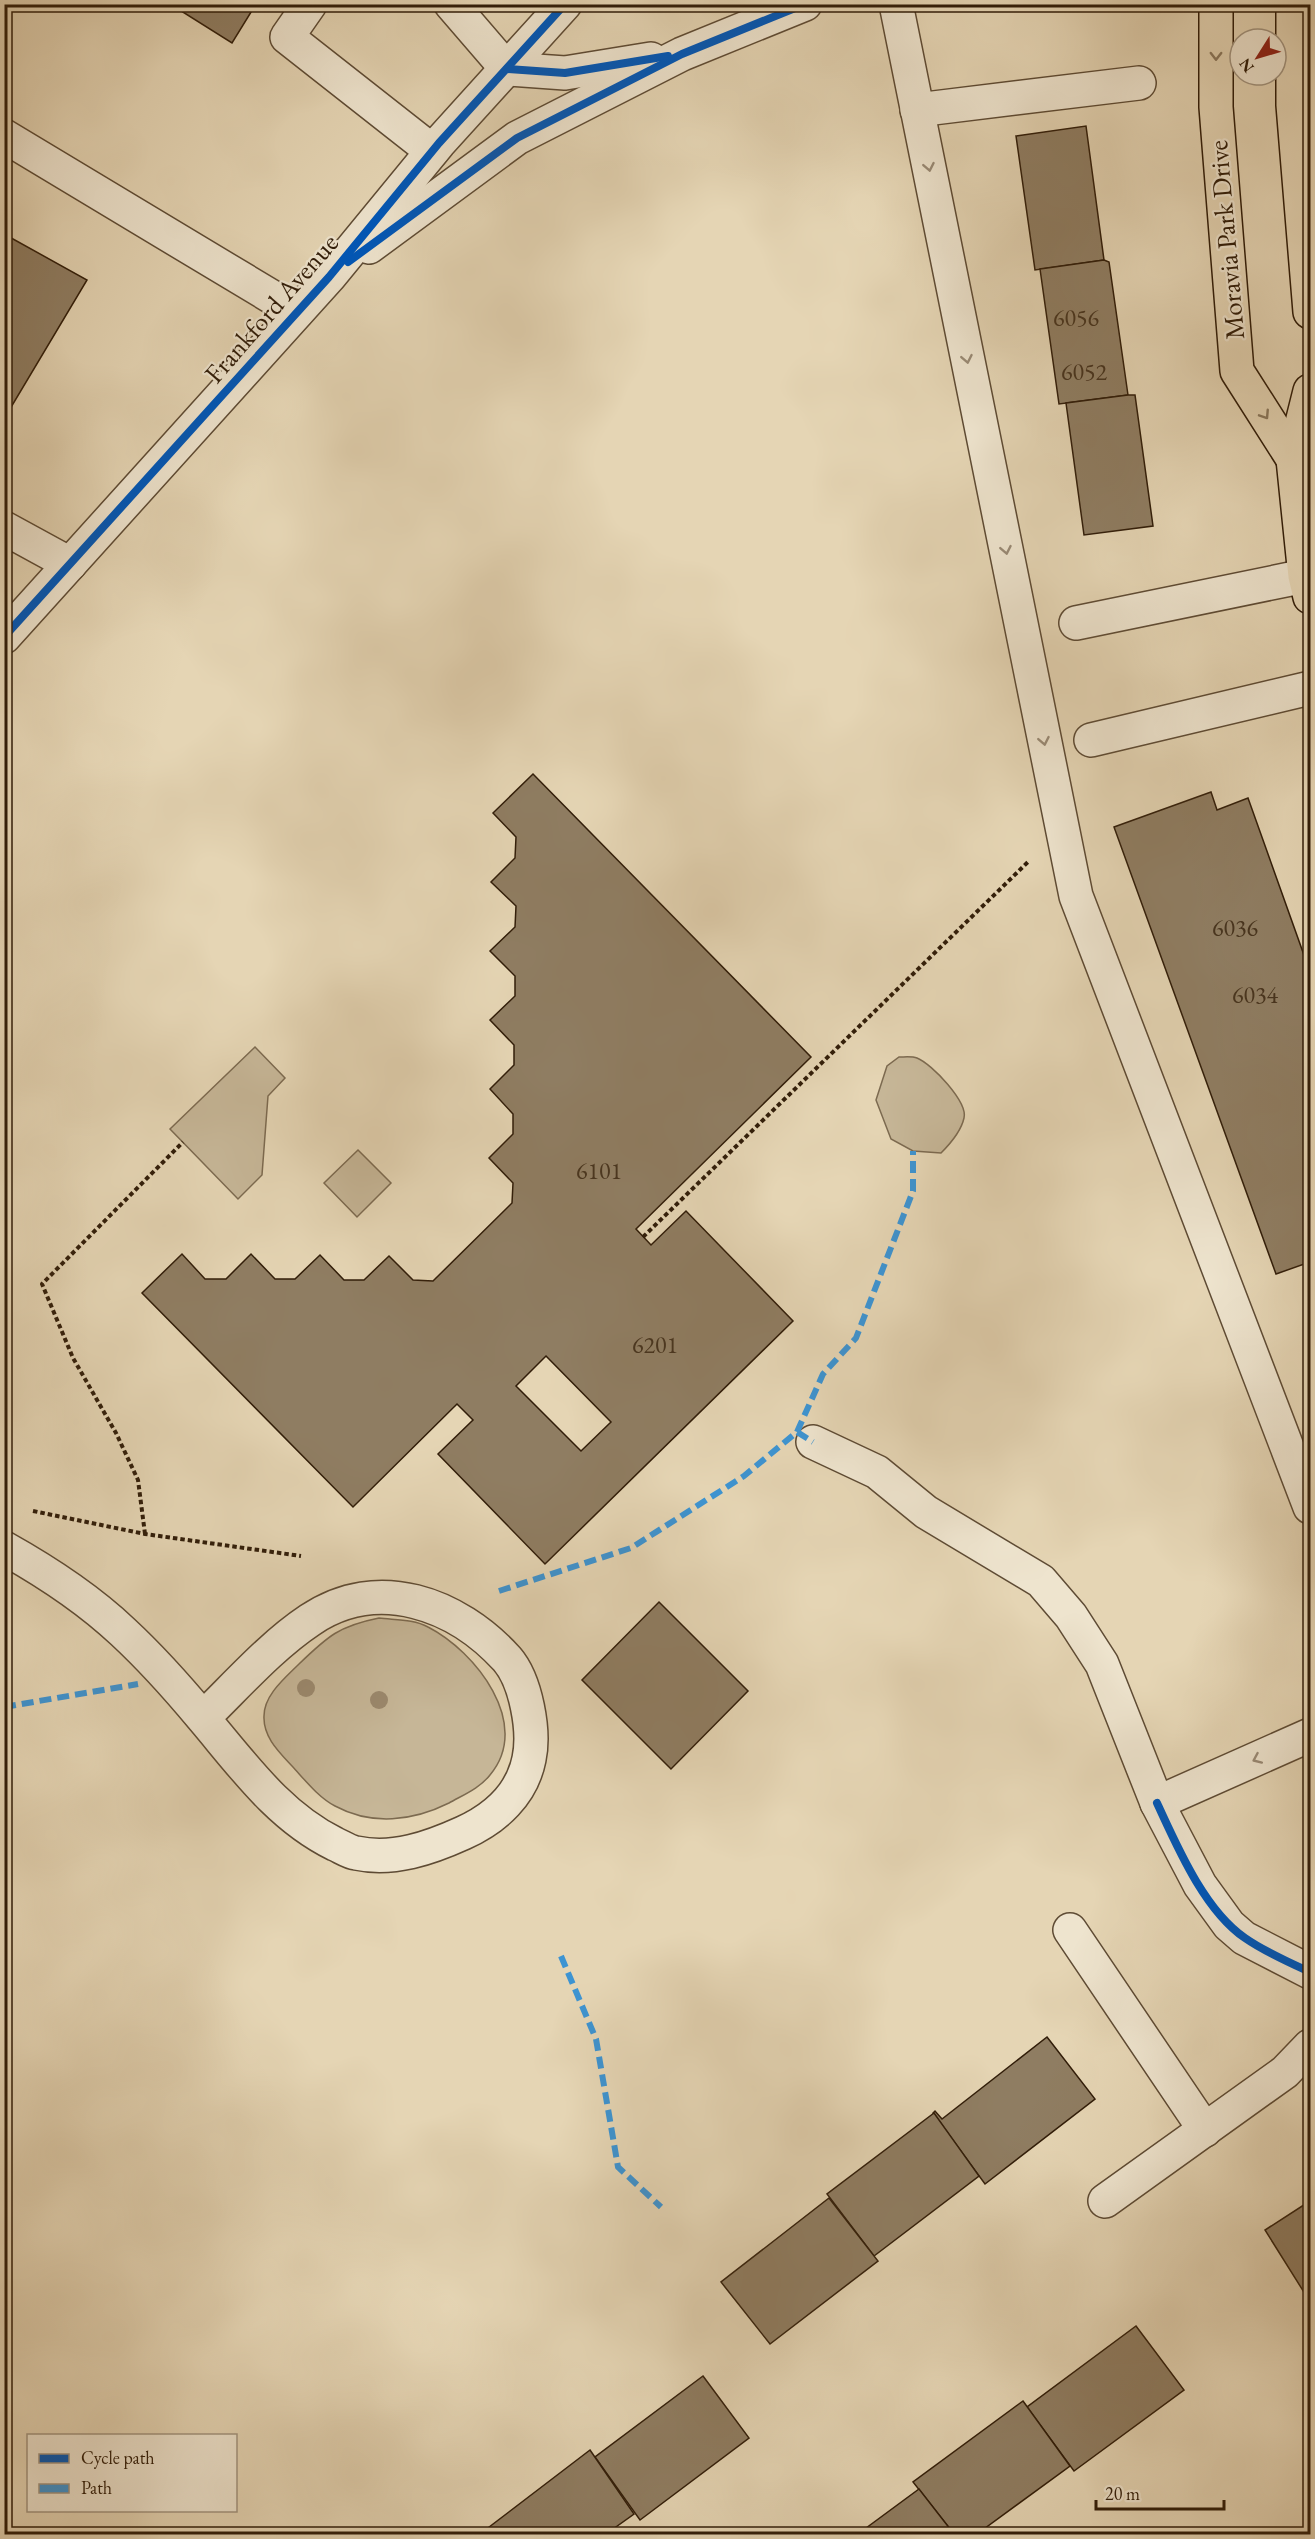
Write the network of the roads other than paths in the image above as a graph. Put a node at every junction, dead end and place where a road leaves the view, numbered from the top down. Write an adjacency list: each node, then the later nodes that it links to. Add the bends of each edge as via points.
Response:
1 (310, 4): 13 (street, via 287,37)
2 (452, 4): 9 (street)
3 (565, 4): 9 (street, Frankford Avenue)
4 (805, 4): 8 (street)
5 (896, 4): 11 (street)
6 (1216, 4): 18 (main road, Moravia Park Drive, one-way to 18, via 1216,107 1237,371)
7 (1293, 4): 16 (main road, via 1293,105)
8 (682, 54): 9 (street, via 565,73); 14 (street, via 517,138)
9 (507, 69): 13 (street, Frankford Avenue)
10 (1139, 83): 11 (street)
11 (917, 110): 27 (street, one-way to 27, via 1076,896)
12 (4, 136): 15 (street)
13 (432, 151): 14 (street, Frankford Avenue)
14 (329, 277): 15 (street, Frankford Avenue)
15 (297, 312): 20 (street, Frankford Avenue)
16 (1311, 312)
17 (1311, 391): 18 (main road, Moravia Park Drive)
18 (1293, 459): 21 (main road, Moravia Park Drive)
19 (4, 528): 20 (street)
20 (70, 564): 23 (street, Frankford Avenue)
21 (1308, 587): 22 (street)
22 (1076, 623)
23 (4, 637)
24 (1311, 688): 25 (street)
25 (1091, 740)
26 (813, 1442): 31 (street, via 877,1472 926,1512 1041,1581 1071,1616 1102,1664)
27 (1311, 1507)
28 (4, 1548): 29 (street, via 82,1596 124,1632)
29 (203, 1718): 29 (street, via 310,1620 338,1605 380,1597 409,1599 460,1618 487,1637 511,1664 528,1707 533,1744 526,1776 506,1806 489,1818 418,1850 383,1855 355,1853 320,1836 280,1805)
30 (1311, 1735): 31 (street, one-way to 31)
31 (1157, 1803): 33 (street, via 1200,1885 1229,1925 1264,1950)
32 (1070, 1930): 35 (street)
33 (1311, 1972)
34 (1311, 2046): 35 (street, via 1285,2072)
35 (1204, 2130): 36 (street)
36 (1105, 2201)

